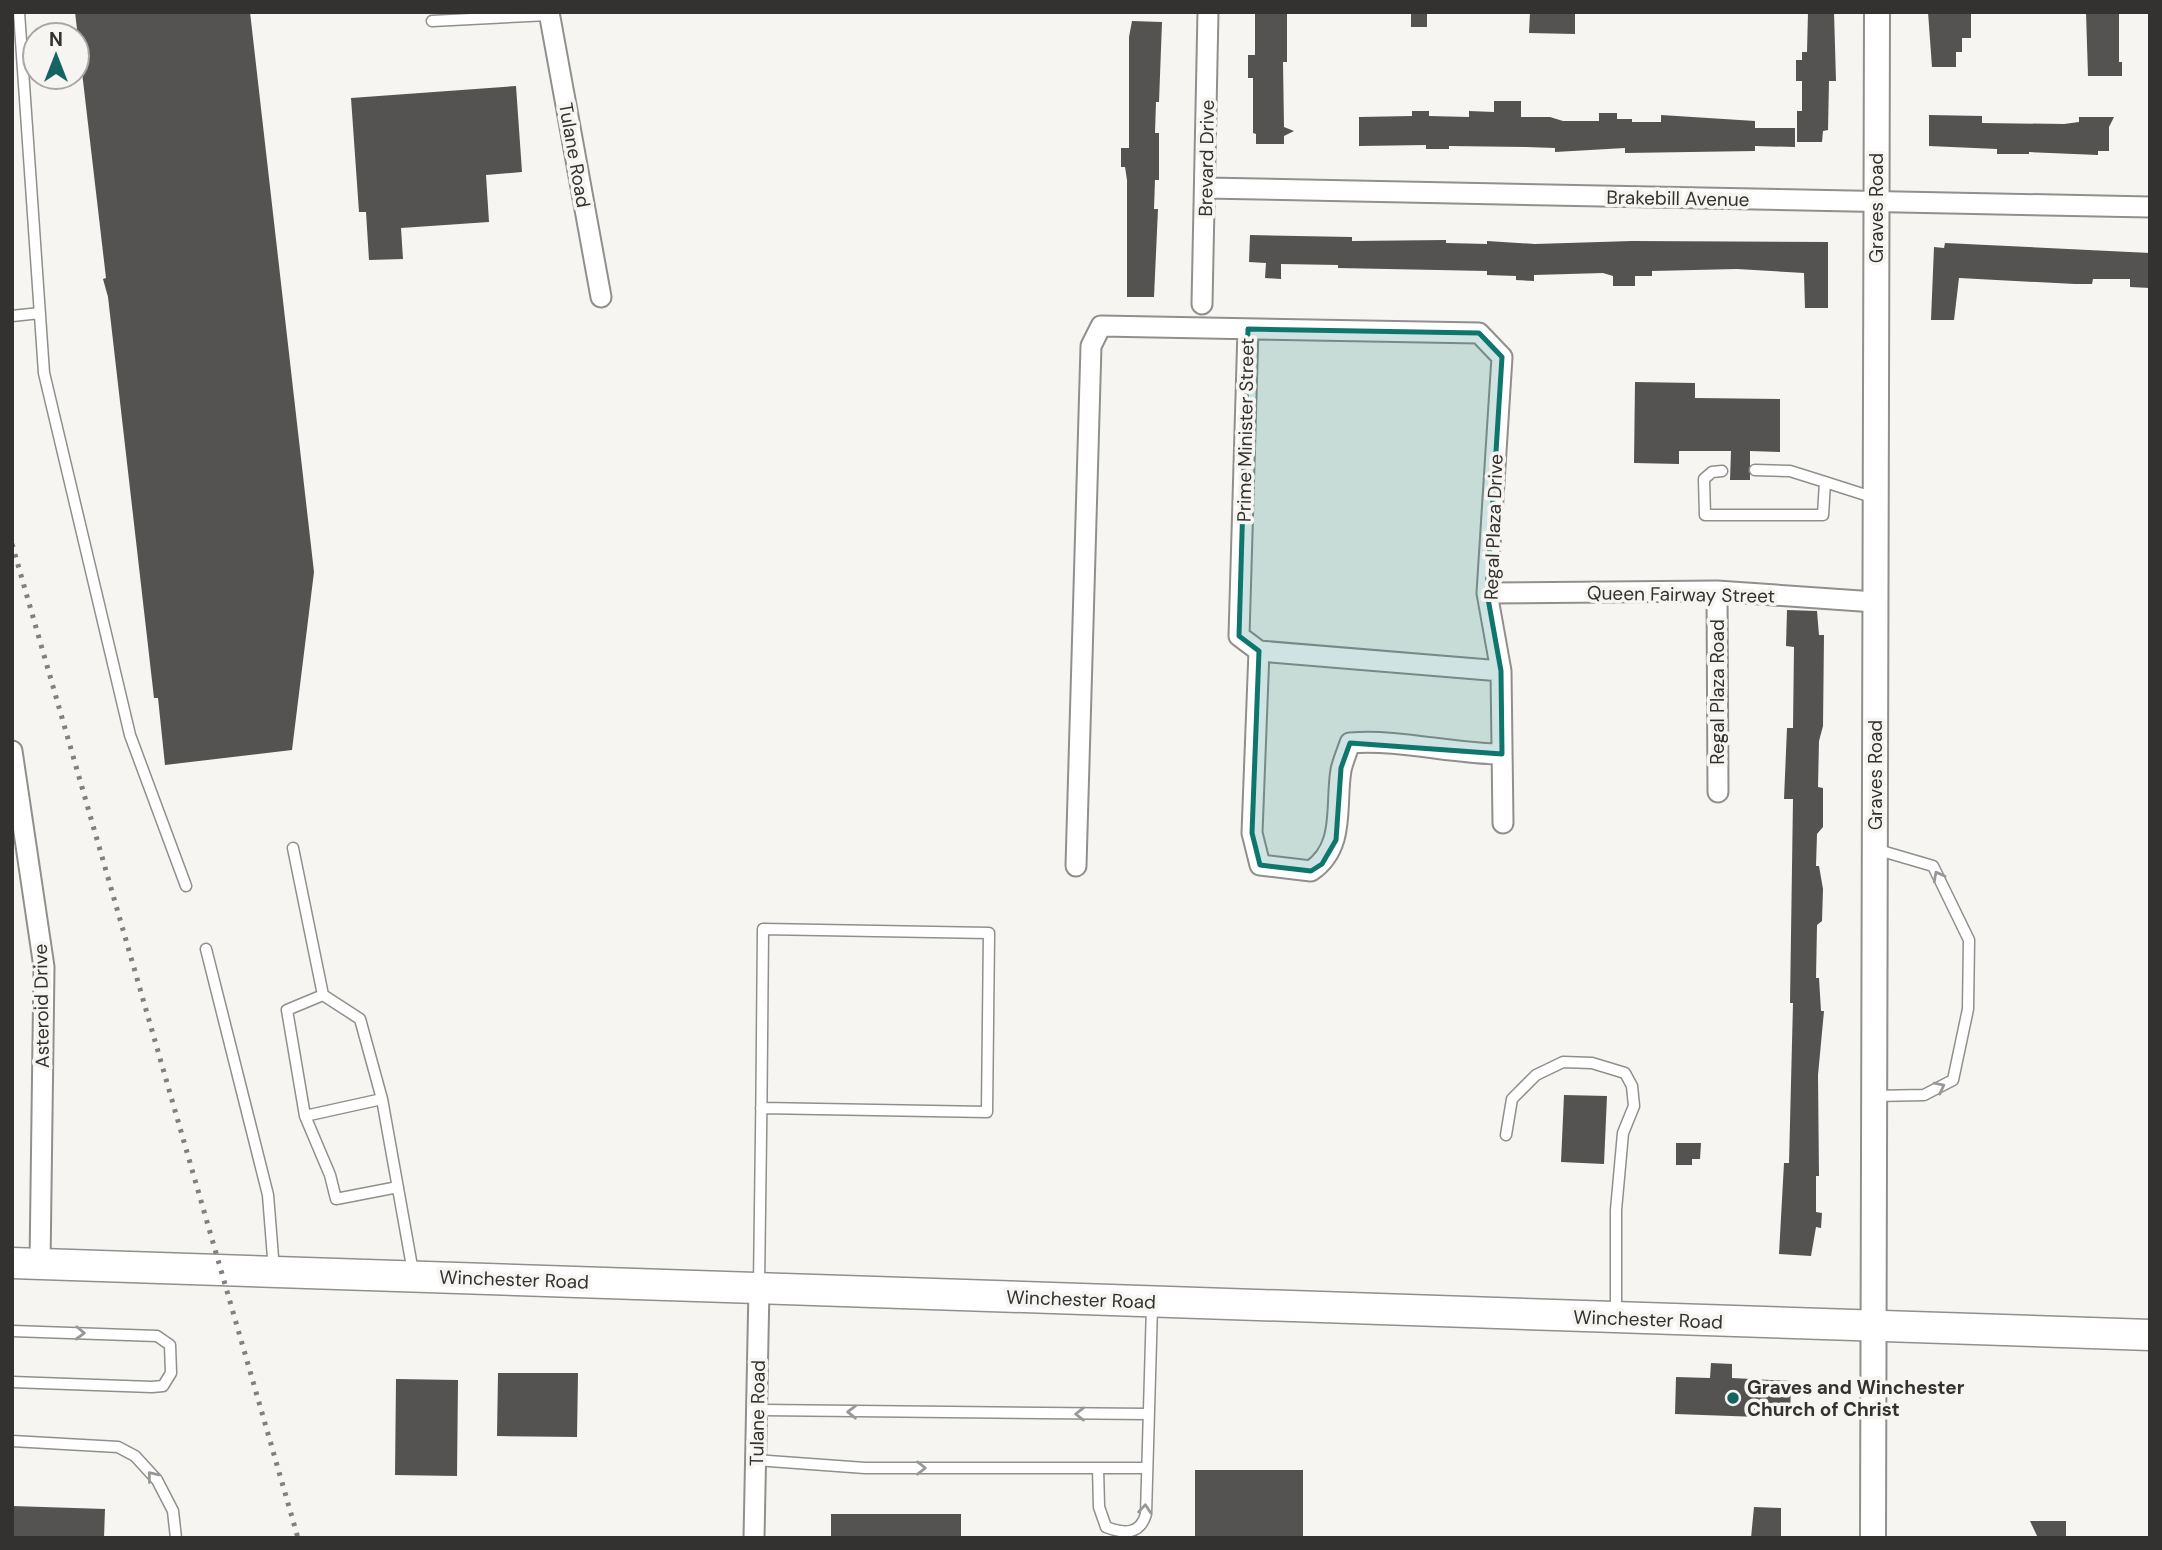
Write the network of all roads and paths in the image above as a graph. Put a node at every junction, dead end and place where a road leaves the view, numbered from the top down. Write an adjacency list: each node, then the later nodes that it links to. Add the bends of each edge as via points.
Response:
1 (19, 12): 11 (lane)
2 (1208, 12): 6 (street, Brevard Drive)
3 (1877, 12): 7 (street, Graves Road)
4 (549, 13): 5 (lane); 9 (street, Tulane Road)
5 (432, 21)
6 (1206, 188): 7 (street, Brakebill Avenue); 10 (street, Brevard Drive)
7 (1876, 201): 8 (street, Brakebill Avenue); 17 (street, Graves Road)
8 (2150, 207)
9 (601, 297)
10 (1202, 304)
11 (40, 313): 12 (lane); 30 (lane, via 44,373 130,734)
12 (12, 316)
13 (1248, 329): 19 (street, Regal Plaza Drive, via 1479,333 1502,357); 21 (street, Prime Minister Street, via 1239,636); 29 (street, Prime Minister Street, via 1101,327 1091,346)
14 (1755, 470): 16 (lane, via 1790,471)
15 (1722, 471): 16 (lane, via 1704,479 1705,515 1824,515)
16 (1825, 482): 17 (lane)
17 (1875, 498): 20 (street, Graves Road)
18 (1717, 591): 19 (street, Queen Fairway Street); 20 (street, Queen Fairway Street); 25 (street, Regal Plaza Road)
19 (1487, 593): 22 (street, Regal Plaza Drive)
20 (1875, 602): 28 (street, Graves Road)
21 (1259, 651): 22 (street); 24 (street, via 1252,833 1260,865 1311,871 1322,864 1336,840 1341,768 1350,743)
22 (1501, 671): 24 (street, Regal Plaza Drive)
23 (12, 751): 39 (street, Asteroid Drive, via 44,967)
24 (1502, 754): 26 (street, Regal Plaza Drive)
25 (1718, 792)
26 (1503, 822)
27 (293, 848): 32 (lane)
28 (1874, 849): 33 (street, Graves Road); 33 (lane, one-way to 28, via 1924,1095 1953,1080 1968,1009 1969,940 1933,866)
29 (1076, 866)
30 (186, 886)
31 (206, 949): 40 (lane, via 268,1195)
32 (323, 995): 34 (lane, via 360,1019); 36 (lane, via 287,1010)
33 (1873, 1096): 45 (street, Graves Road)
34 (382, 1098): 36 (lane); 38 (lane)
35 (761, 1108): 35 (lane, via 763,929 989,933 986,1112); 42 (lane)
36 (305, 1116): 38 (lane, via 336,1199)
37 (1506, 1135): 44 (lane, via 1512,1099 1536,1075 1563,1062 1592,1063 1625,1073 1634,1106 1623,1133 1617,1197)
38 (398, 1187): 41 (lane)
39 (26, 1263): 40 (main road, Winchester Road)
40 (275, 1270): 41 (main road, Winchester Road)
41 (413, 1276): 42 (main road, Winchester Road)
42 (760, 1288): 43 (main road, Winchester Road); 49 (street, Tulane Road)
43 (1152, 1302): 44 (main road, Winchester Road); 50 (lane)
44 (1616, 1318): 45 (main road, Winchester Road)
45 (1872, 1327): 47 (main road, Winchester Road); 57 (street, Graves Road)
46 (12, 1331): 48 (lane, one-way to 48, via 157,1336 170,1345 171,1374 163,1386 152,1387)
47 (2150, 1335)
48 (12, 1382)
49 (757, 1410): 50 (lane, one-way to 49); 52 (street, Tulane Road)
50 (1148, 1414): 54 (lane)
51 (12, 1441): 55 (lane, one-way to 51, via 173,1511 157,1480 135,1456 118,1447)
52 (755, 1460): 53 (lane, one-way to 53, via 865,1468); 56 (street, Tulane Road)
53 (1098, 1468): 54 (lane); 54 (lane, one-way to 54, via 1101,1517 1106,1527 1121,1533 1143,1524)
54 (1146, 1468)
55 (176, 1538)
56 (754, 1538)
57 (1873, 1538)

